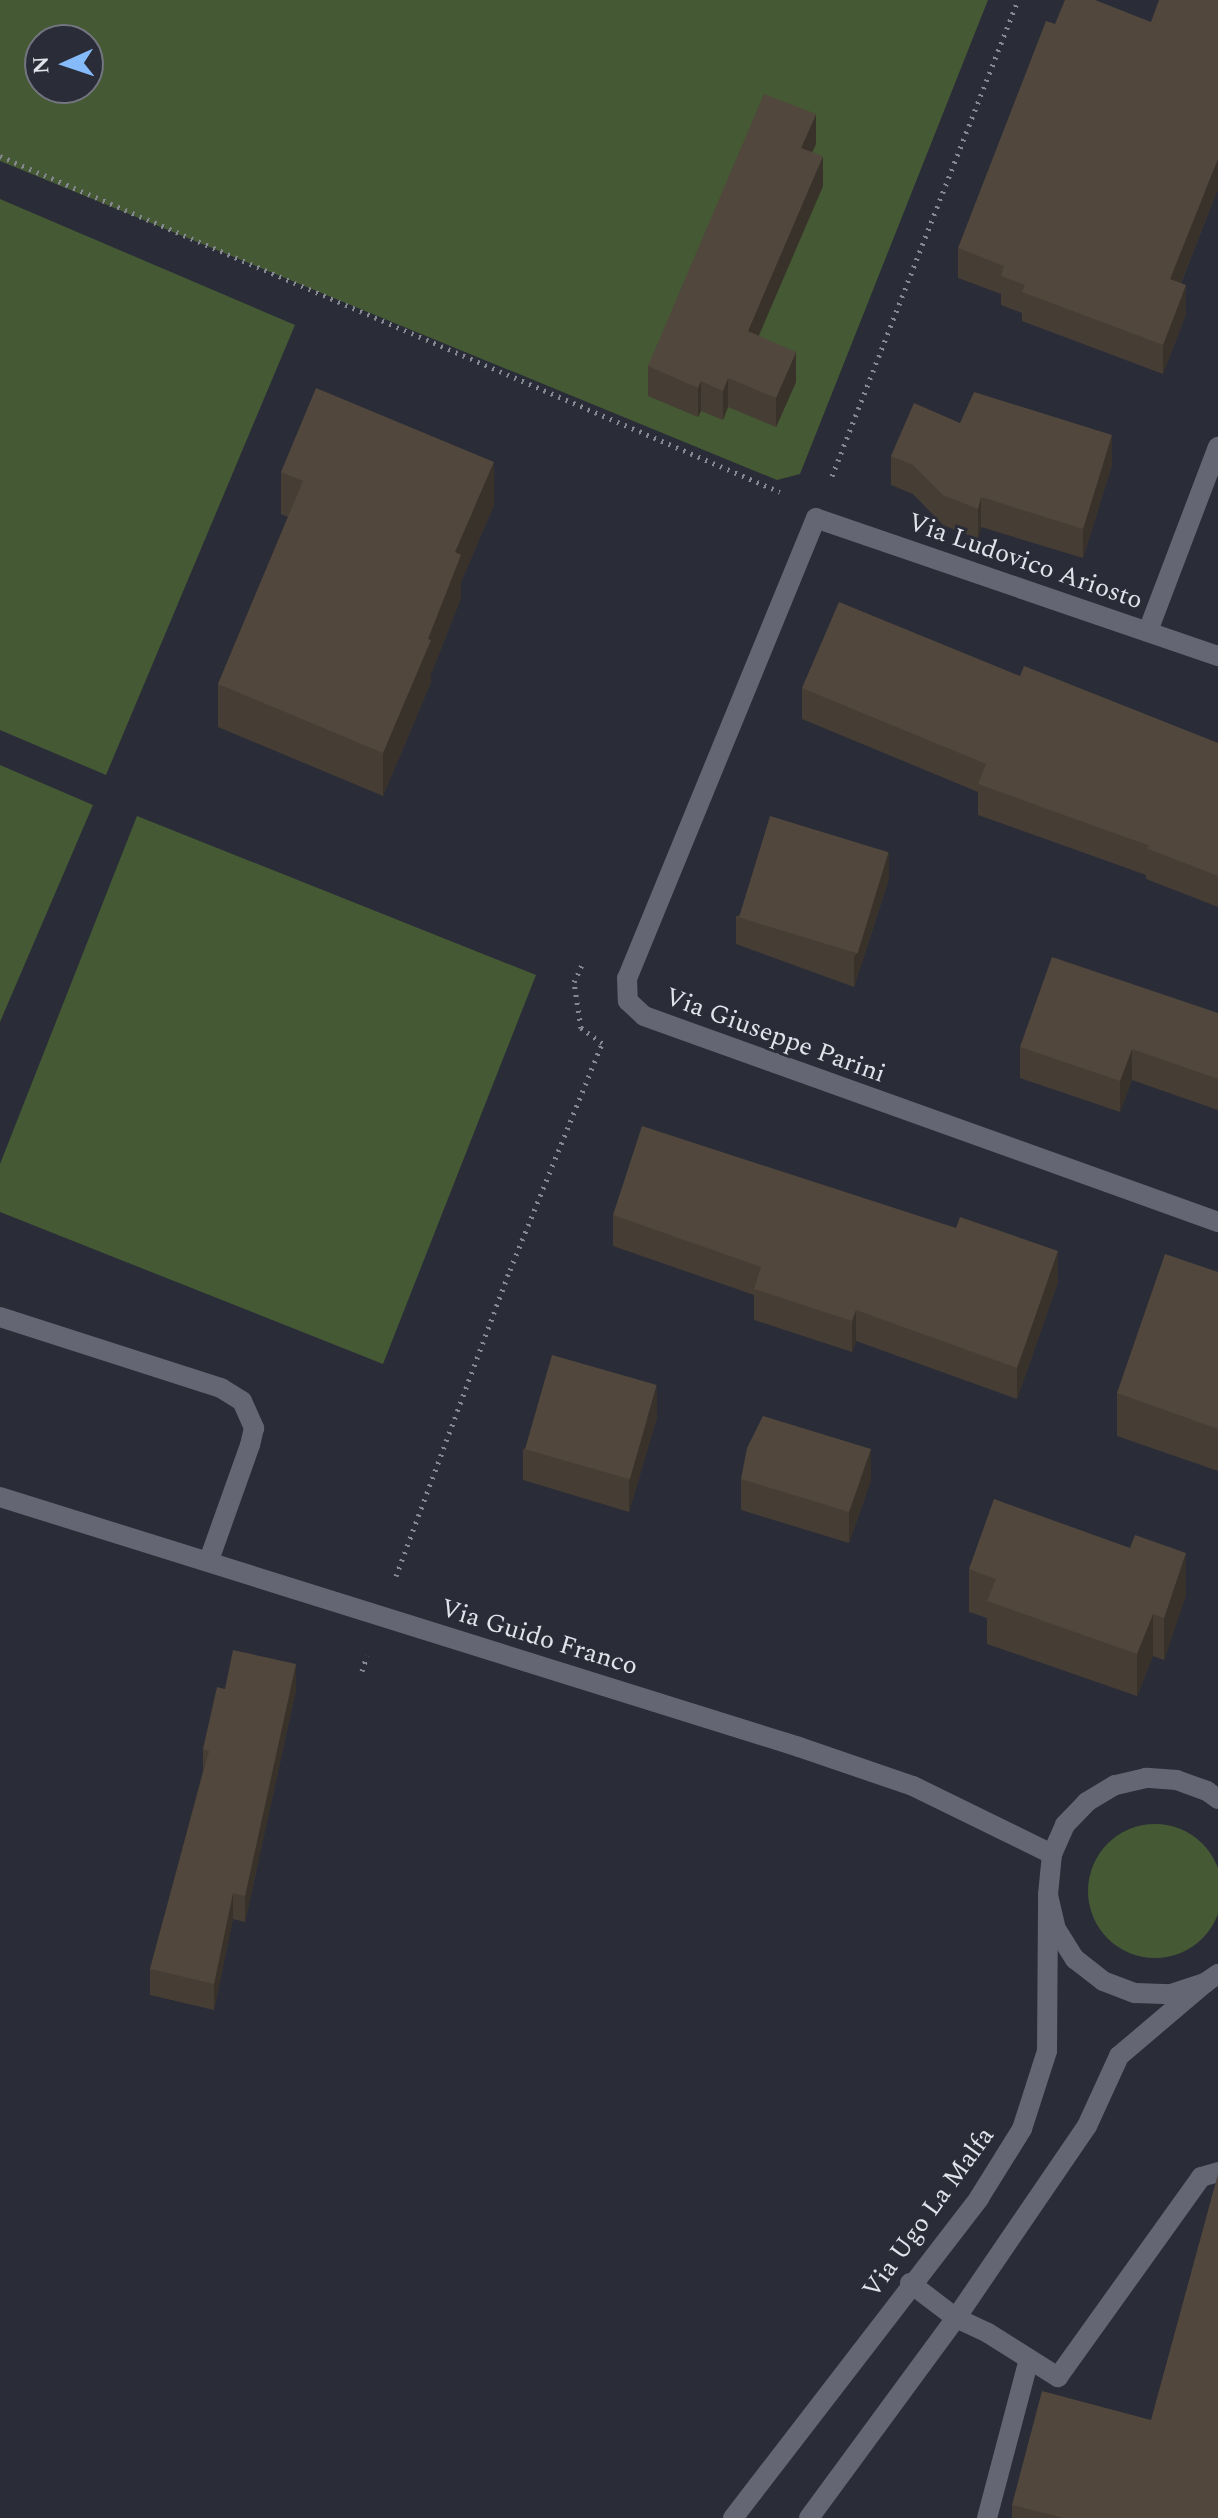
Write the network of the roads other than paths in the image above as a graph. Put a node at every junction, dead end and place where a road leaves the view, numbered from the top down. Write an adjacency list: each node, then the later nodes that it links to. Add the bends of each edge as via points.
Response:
1 (1218, 447): 3 (street)
2 (816, 518): 3 (street, Via Ludovico Ariosto); 5 (street, Via Giuseppe Parini, via 627,978 628,1001 644,1016)
3 (1148, 631): 4 (street, Via Ludovico Ariosto)
4 (1218, 656)
5 (1218, 1222)
6 (0, 1317): 8 (street, via 221,1388 242,1401 254,1428)
7 (0, 1497): 8 (street, Via Guido Franco)
8 (209, 1560): 10 (street, Via Guido Franco, via 913,1786)
9 (1214, 1789): 10 (street, via 1146,1778 1115,1785 1087,1802 1065,1825)
10 (1052, 1854): 11 (street)
11 (1048, 1895): 12 (street, via 1056,1929 1075,1959 1103,1981 1135,1993 1171,1994); 14 (street, Via Ugo La Malfa, via 1047,2051 1022,2129 979,2198)
12 (1211, 1978): 15 (street, via 1119,2056 1087,2126)
13 (1218, 2172): 16 (street, via 1201,2177 1058,2377)
14 (910, 2283): 15 (street); 17 (street, Via Ugo La Malfa)
15 (956, 2318): 16 (street); 18 (street)
16 (1029, 2359): 19 (street)
17 (733, 2518)
18 (809, 2518)
19 (987, 2518)

